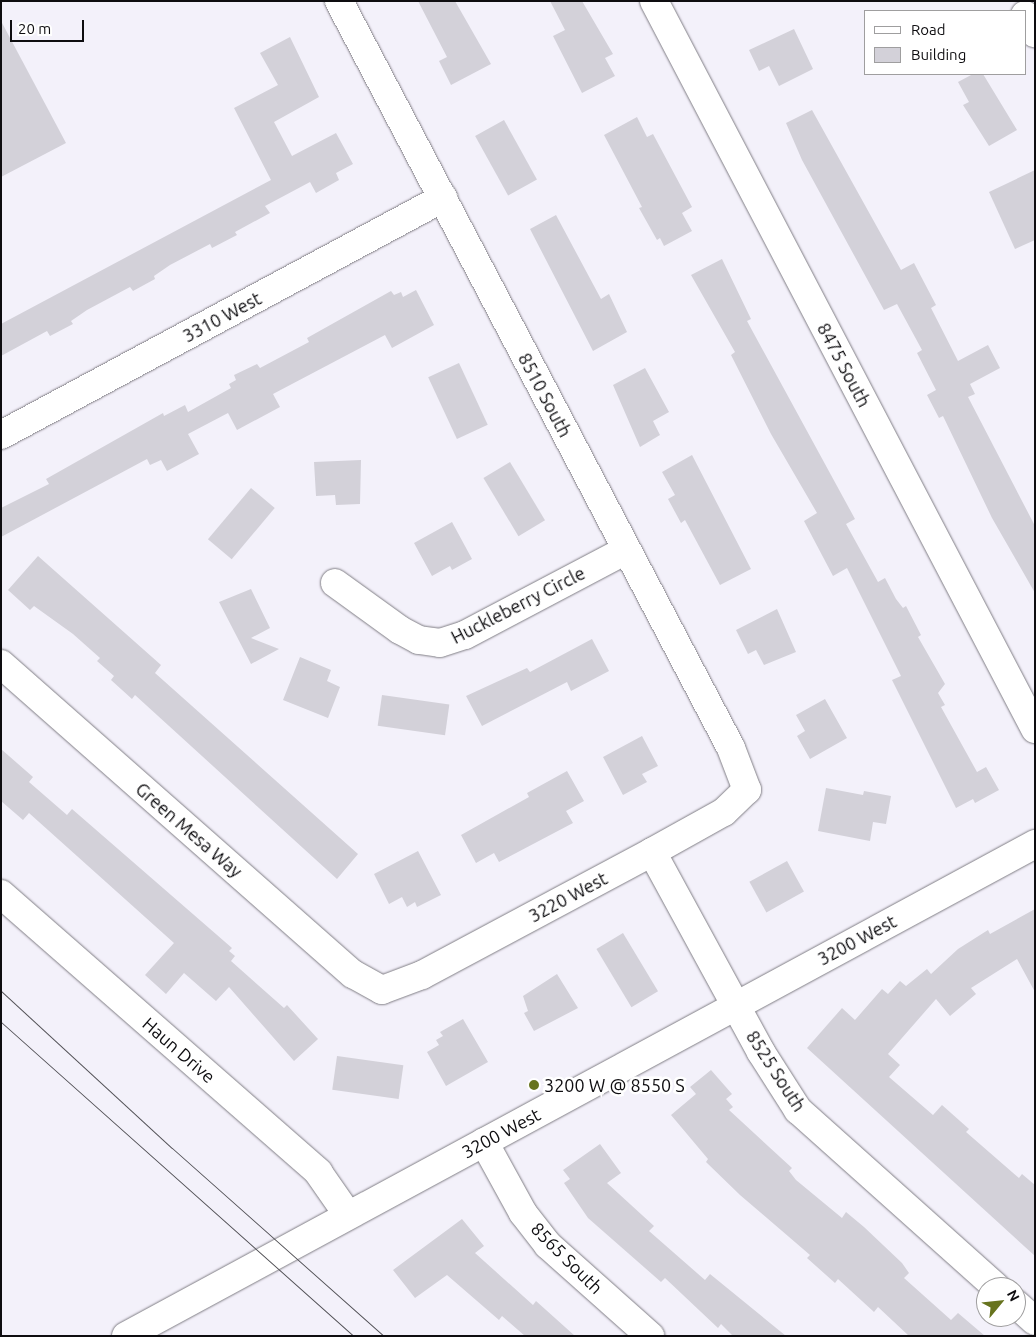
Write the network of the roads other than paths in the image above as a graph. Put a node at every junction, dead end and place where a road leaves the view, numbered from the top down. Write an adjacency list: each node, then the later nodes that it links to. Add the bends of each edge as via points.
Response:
1 (339, 1): 5 (street, 8510 South)
2 (654, 1): 10 (street, 8475 South)
3 (1026, 17): 4 (street)
4 (1035, 33)
5 (443, 198): 6 (street, 3310 West); 7 (street, 8510 South)
6 (1, 435)
7 (626, 550): 8 (street, Huckleberry Circle, via 465,635 440,643 418,640 400,630); 11 (street, 8510 South, via 731,748)
8 (335, 583)
9 (1, 664): 15 (street, Green Mesa Way, via 353,974)
10 (1035, 729)
11 (747, 790): 13 (street, 3220 West, via 724,812)
12 (1035, 844): 16 (street, 3200 West)
13 (652, 852): 15 (street, 3220 West, via 422,975); 16 (street, 8525 South)
14 (1, 894): 18 (street, Haun Drive, via 318,1172)
15 (382, 990)
16 (736, 1006): 17 (street, 3200 West); 19 (street, 8525 South, via 798,1110)
17 (484, 1142): 18 (street, 3200 West); 21 (street, 8565 South, via 523,1213 548,1245)
18 (348, 1215): 20 (street, 3200 West)
19 (985, 1277)
20 (126, 1336)
21 (650, 1336)

